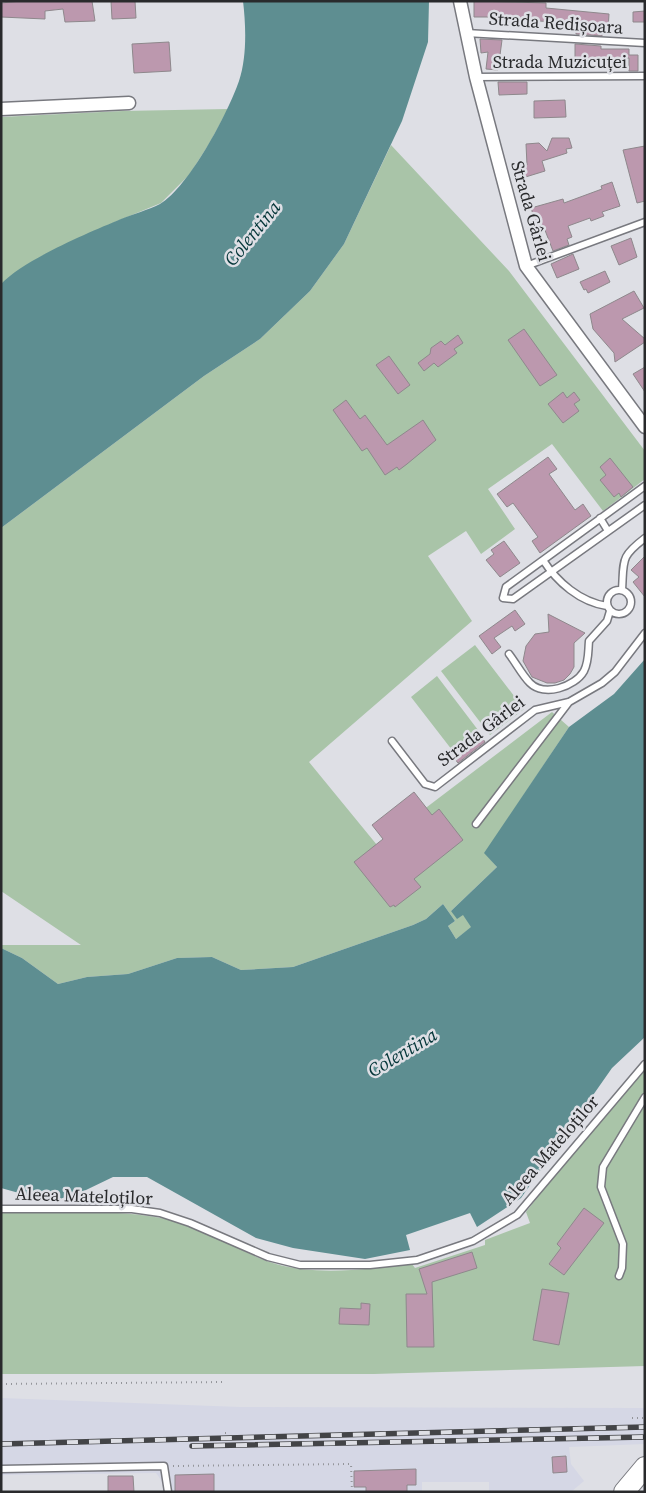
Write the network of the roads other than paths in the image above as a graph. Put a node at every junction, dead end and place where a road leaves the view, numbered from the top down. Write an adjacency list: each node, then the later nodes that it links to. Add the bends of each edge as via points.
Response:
1 (460, 1): 2 (street, Strada Gârlei)
2 (465, 33): 3 (lane, Strada Redișoara); 5 (street, Strada Gârlei)
3 (645, 44)
4 (645, 76): 5 (lane, Strada Muzicuței)
5 (476, 77): 9 (street, Strada Gârlei)
6 (129, 103): 7 (street)
7 (1, 110)
8 (645, 222): 9 (lane)
9 (526, 266): 10 (street, Strada Gârlei)
10 (645, 427)
11 (645, 486): 13 (lane)
12 (645, 505): 14 (lane)
13 (600, 518): 14 (lane); 16 (lane)
14 (608, 531): 17 (lane)
15 (645, 538): 18 (lane, via 624,557)
16 (543, 560): 17 (lane); 17 (lane, via 506,587 503,598 514,599)
17 (551, 573): 19 (lane, via 562,586)
18 (622, 590): 19 (lane, via 610,594); 19 (lane, via 630,597 630,608 621,615)
19 (609, 608): 21 (lane, via 607,621 589,641 588,661 583,673 571,684 550,690 530,684)
20 (645, 633): 22 (lane, Strada Gârlei, via 602,684)
21 (510, 654)
22 (569, 702): 23 (lane, Strada Gârlei, via 535,710 435,787 425,784); 24 (lane)
23 (392, 741)
24 (476, 824)
25 (645, 1064): 27 (lane, Aleea Mateloților, via 517,1215 473,1241 417,1260 370,1265 300,1265 268,1258 160,1213 132,1209)
26 (645, 1097): 28 (lane, via 602,1173 601,1187 623,1244)
27 (1, 1208)
28 (619, 1276)
29 (645, 1467): 32 (main road)
30 (1, 1469): 31 (lane, via 164,1466)
31 (168, 1492)
32 (624, 1492)

